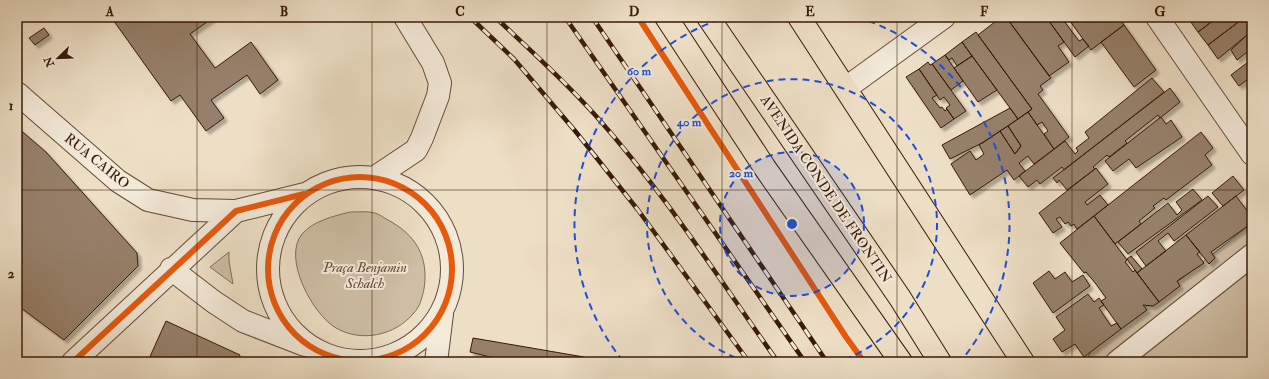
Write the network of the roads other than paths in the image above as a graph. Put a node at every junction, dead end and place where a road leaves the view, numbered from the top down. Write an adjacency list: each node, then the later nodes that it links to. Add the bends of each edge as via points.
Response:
1 (405, 17): 10 (street, via 433,63 440,83 438,96 416,150)
2 (666, 17): 21 (highway, via 765,168)
3 (708, 17): 22 (highway, AVENIDA CONDE DE FRONTIN, via 900,298)
4 (799, 17): 7 (highway)
5 (944, 17): 7 (street)
6 (1157, 17): 9 (street)
7 (846, 88): 18 (highway)
8 (17, 93): 12 (street, RUA CAIRO, via 118,181 148,200 193,210)
9 (1252, 154)
10 (374, 178): 11 (street, via 350,177 327,183); 15 (street, via 398,185 417,197 436,217 447,239 452,264 450,288)
11 (306, 194): 12 (street); 16 (street, via 288,212 275,234 269,259 270,284 277,309 291,330)
12 (236, 211): 14 (street)
13 (1252, 255): 23 (street)
14 (171, 269): 16 (street, via 243,321); 19 (street)
15 (442, 312): 17 (street, via 428,332 408,348 385,358); 20 (street)
16 (310, 347): 17 (street)
17 (338, 360)
18 (1023, 361)
19 (74, 362)
20 (436, 362)
21 (901, 362)
22 (940, 362)
23 (1117, 362)

